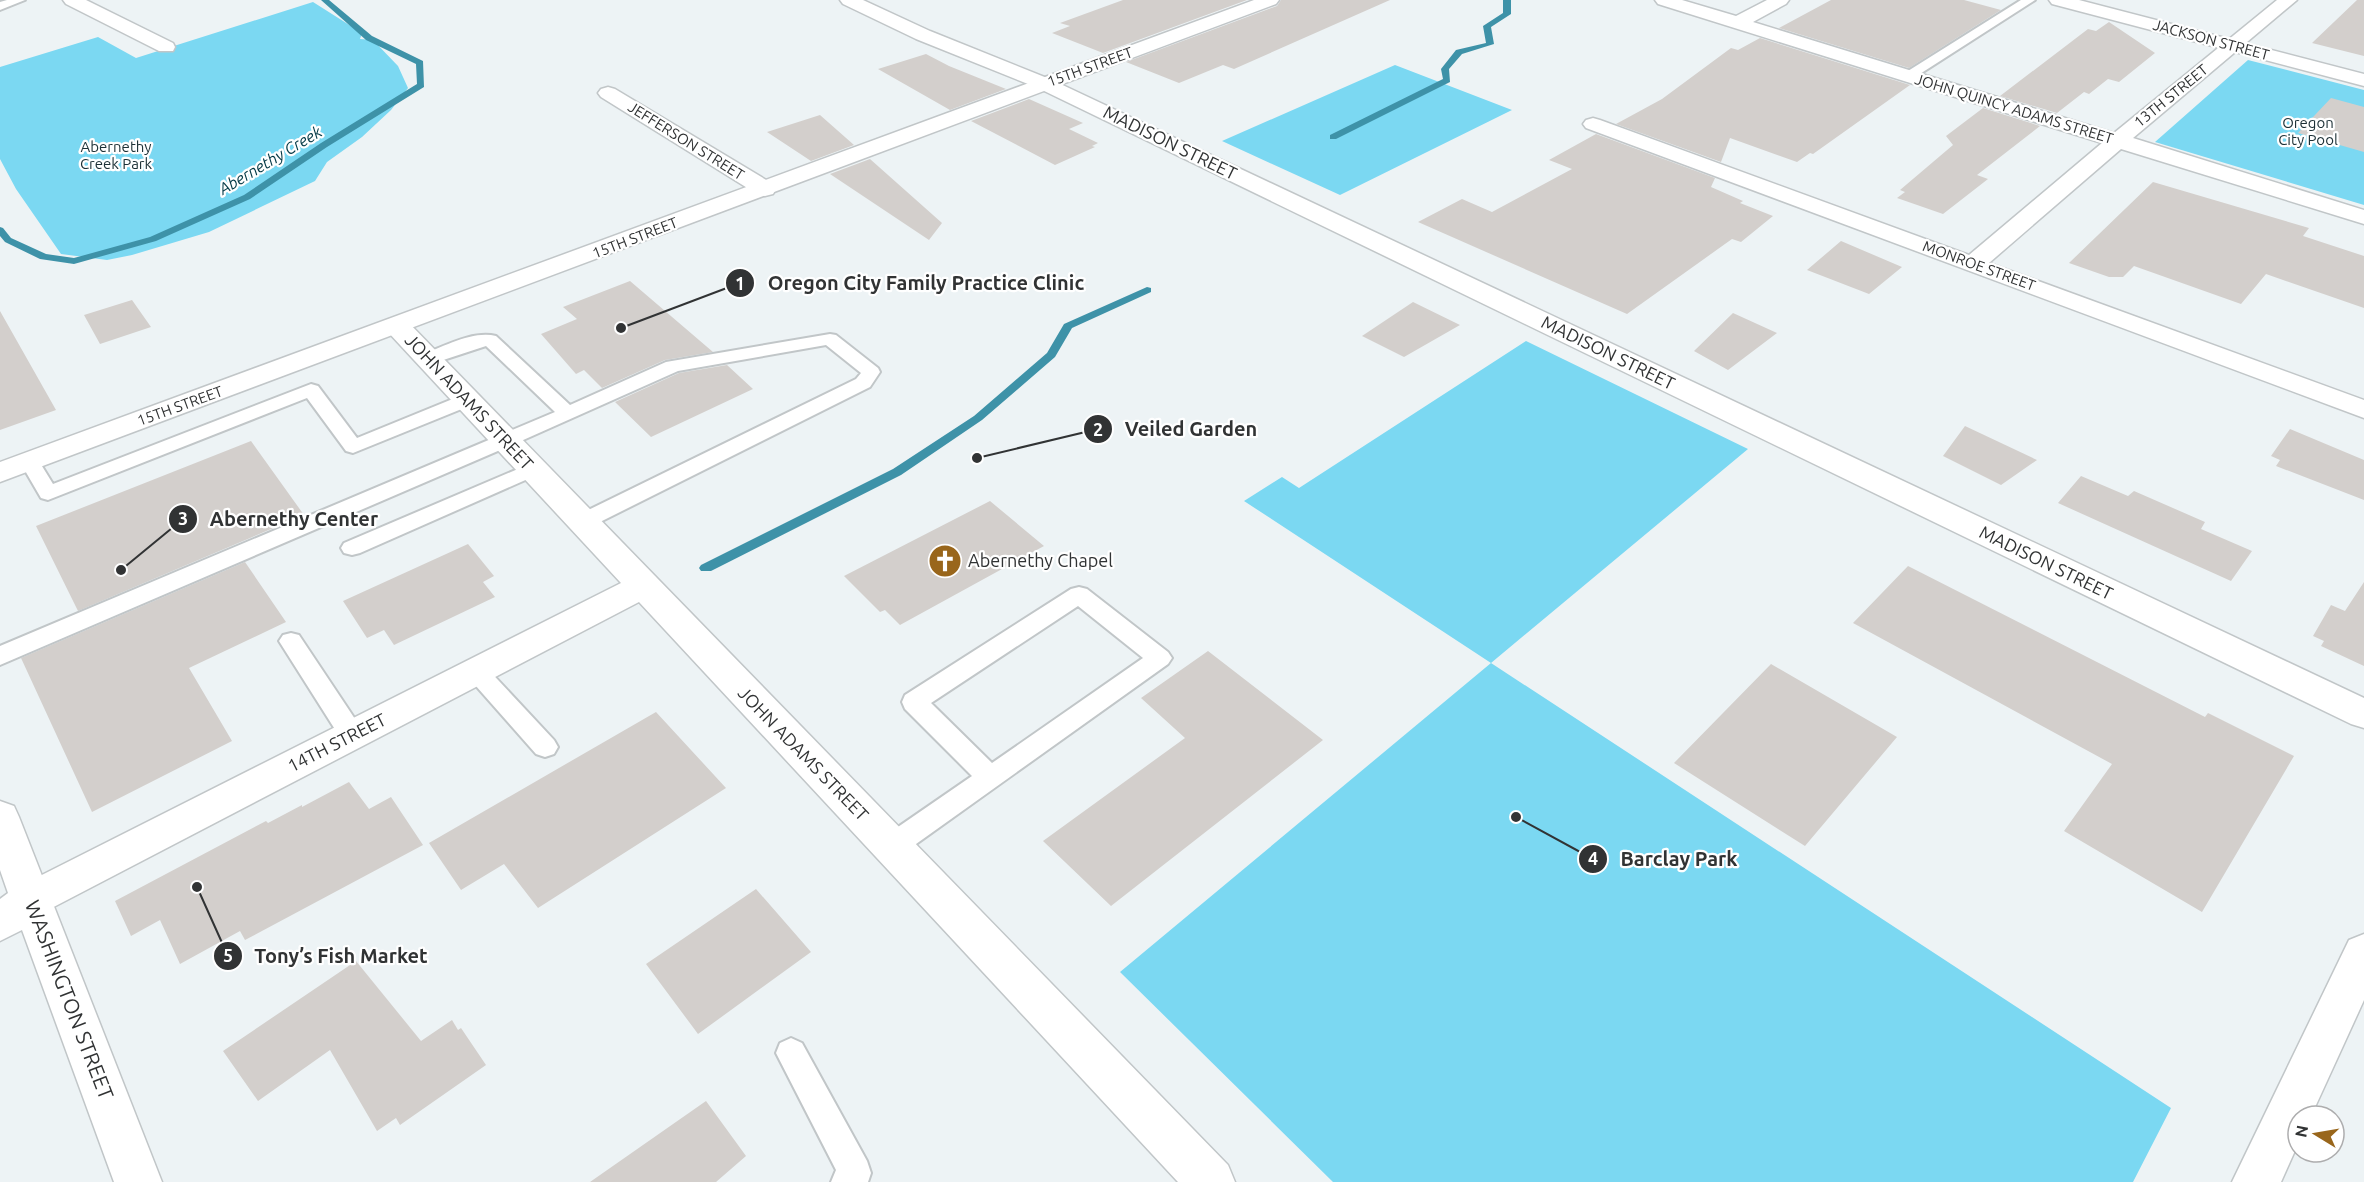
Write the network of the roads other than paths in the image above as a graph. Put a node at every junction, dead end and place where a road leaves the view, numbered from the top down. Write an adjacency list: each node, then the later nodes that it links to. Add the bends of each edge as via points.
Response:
1 (19, 0): 10 (lane)
2 (72, 0): 13 (street)
3 (849, 0): 16 (street, MADISON STREET, via 923,35)
4 (1270, 0): 16 (street, 15TH STREET)
5 (1664, 0): 11 (street, JOHN QUINCY ADAMS STREET)
6 (1780, 0): 11 (street)
7 (2029, 0): 14 (lane)
8 (2058, 0): 12 (street, JACKSON STREET)
9 (2288, 0): 12 (street, 13TH STREET)
10 (0, 6)
11 (1739, 22): 14 (street, JOHN QUINCY ADAMS STREET)
12 (2233, 45): 15 (street, JACKSON STREET); 19 (street, 13TH STREET)
13 (166, 47)
14 (1907, 76): 19 (street, JOHN QUINCY ADAMS STREET)
15 (2364, 80)
16 (1045, 84): 20 (street, 15TH STREET); 38 (street, MADISON STREET)
17 (608, 93): 20 (street, JEFFERSON STREET)
18 (1593, 124): 22 (street, MONROE STREET)
19 (2117, 141): 21 (street, JOHN QUINCY ADAMS STREET); 22 (street, 13TH STREET)
20 (765, 189): 23 (street, 15TH STREET)
21 (2364, 217)
22 (1972, 264): 26 (street, MONROE STREET)
23 (397, 326): 24 (street, JOHN ADAMS STREET); 29 (street, 15TH STREET)
24 (428, 359): 25 (street, JOHN ADAMS STREET); 27 (lane, via 490,340)
25 (467, 400): 28 (street, JOHN ADAMS STREET); 29 (lane, via 353,447 311,390 48,493)
26 (2364, 410)
27 (566, 412): 28 (lane); 32 (lane, via 673,366 830,339 871,372 863,383)
28 (505, 441): 30 (street, JOHN ADAMS STREET); 36 (lane)
29 (30, 462): 31 (street, 15TH STREET)
30 (532, 469): 32 (street, JOHN ADAMS STREET); 33 (lane)
31 (0, 473)
32 (582, 522): 34 (street, JOHN ADAMS STREET)
33 (352, 548)
34 (642, 586): 37 (street, 14TH STREET); 43 (street, JOHN ADAMS STREET)
35 (291, 641): 39 (lane)
36 (0, 656)
37 (476, 671): 39 (street, 14TH STREET); 40 (lane)
38 (2364, 714)
39 (352, 735): 44 (street, 14TH STREET)
40 (545, 747)
41 (990, 777): 41 (lane, via 1094,704 1160,658 1078,595 914,702); 43 (lane)
42 (0, 817): 44 (street, WASHINGTON STREET)
43 (891, 846): 50 (street, JOHN ADAMS STREET)
44 (10, 911): 48 (street, WASHINGTON STREET)
45 (2364, 953): 47 (street, via 2285,1124)
46 (791, 1053): 49 (lane, via 855,1173)
47 (2265, 1178)
48 (138, 1182)
49 (847, 1182)
50 (1211, 1182)

